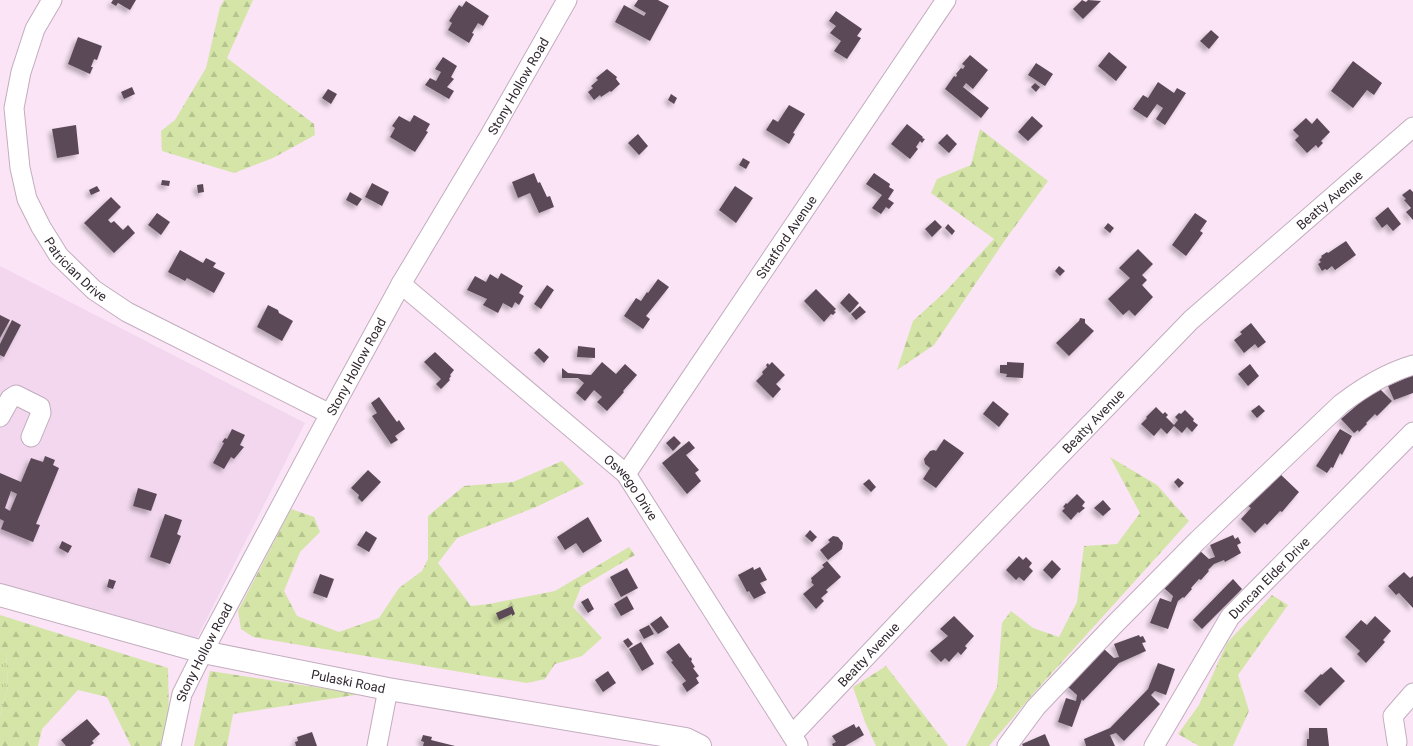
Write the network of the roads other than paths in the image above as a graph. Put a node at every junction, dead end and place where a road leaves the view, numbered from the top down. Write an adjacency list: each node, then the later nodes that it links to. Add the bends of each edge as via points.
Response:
1 (52, 0): 4 (street, Patrician Drive, via 35,29)
2 (567, 0): 6 (street, Stony Hollow Road)
3 (946, 0): 12 (street, Stratford Avenue)
4 (7, 108): 8 (street, Patrician Drive, via 27,199 59,256 94,290 127,312)
5 (1413, 127): 17 (street, Beatty Avenue, via 1191,320 910,610)
6 (401, 284): 8 (street, Stony Hollow Road); 12 (street, Oswego Drive)
7 (1413, 364): 22 (street, via 1366,386 1340,404 1197,540 1113,626 1036,707)
8 (330, 414): 14 (street, Stony Hollow Road)
9 (0, 417): 11 (street, via 10,399 16,395 40,407 41,413)
10 (1413, 432): 23 (street, Duncan Elder Drive, via 1230,617)
11 (31, 437)
12 (626, 474): 17 (street, Oswego Drive)
13 (0, 595): 14 (main road, Pulaski Road)
14 (203, 652): 15 (main road, Pulaski Road); 19 (street, Stony Hollow Road, via 182,694)
15 (388, 689): 20 (street); 21 (main road, Pulaski Road, via 686,739)
16 (1413, 693): 18 (street, via 1393,716)
17 (796, 740)
18 (1397, 742)
19 (171, 746)
20 (378, 746)
21 (700, 746)
22 (1007, 746)
23 (1154, 746)

